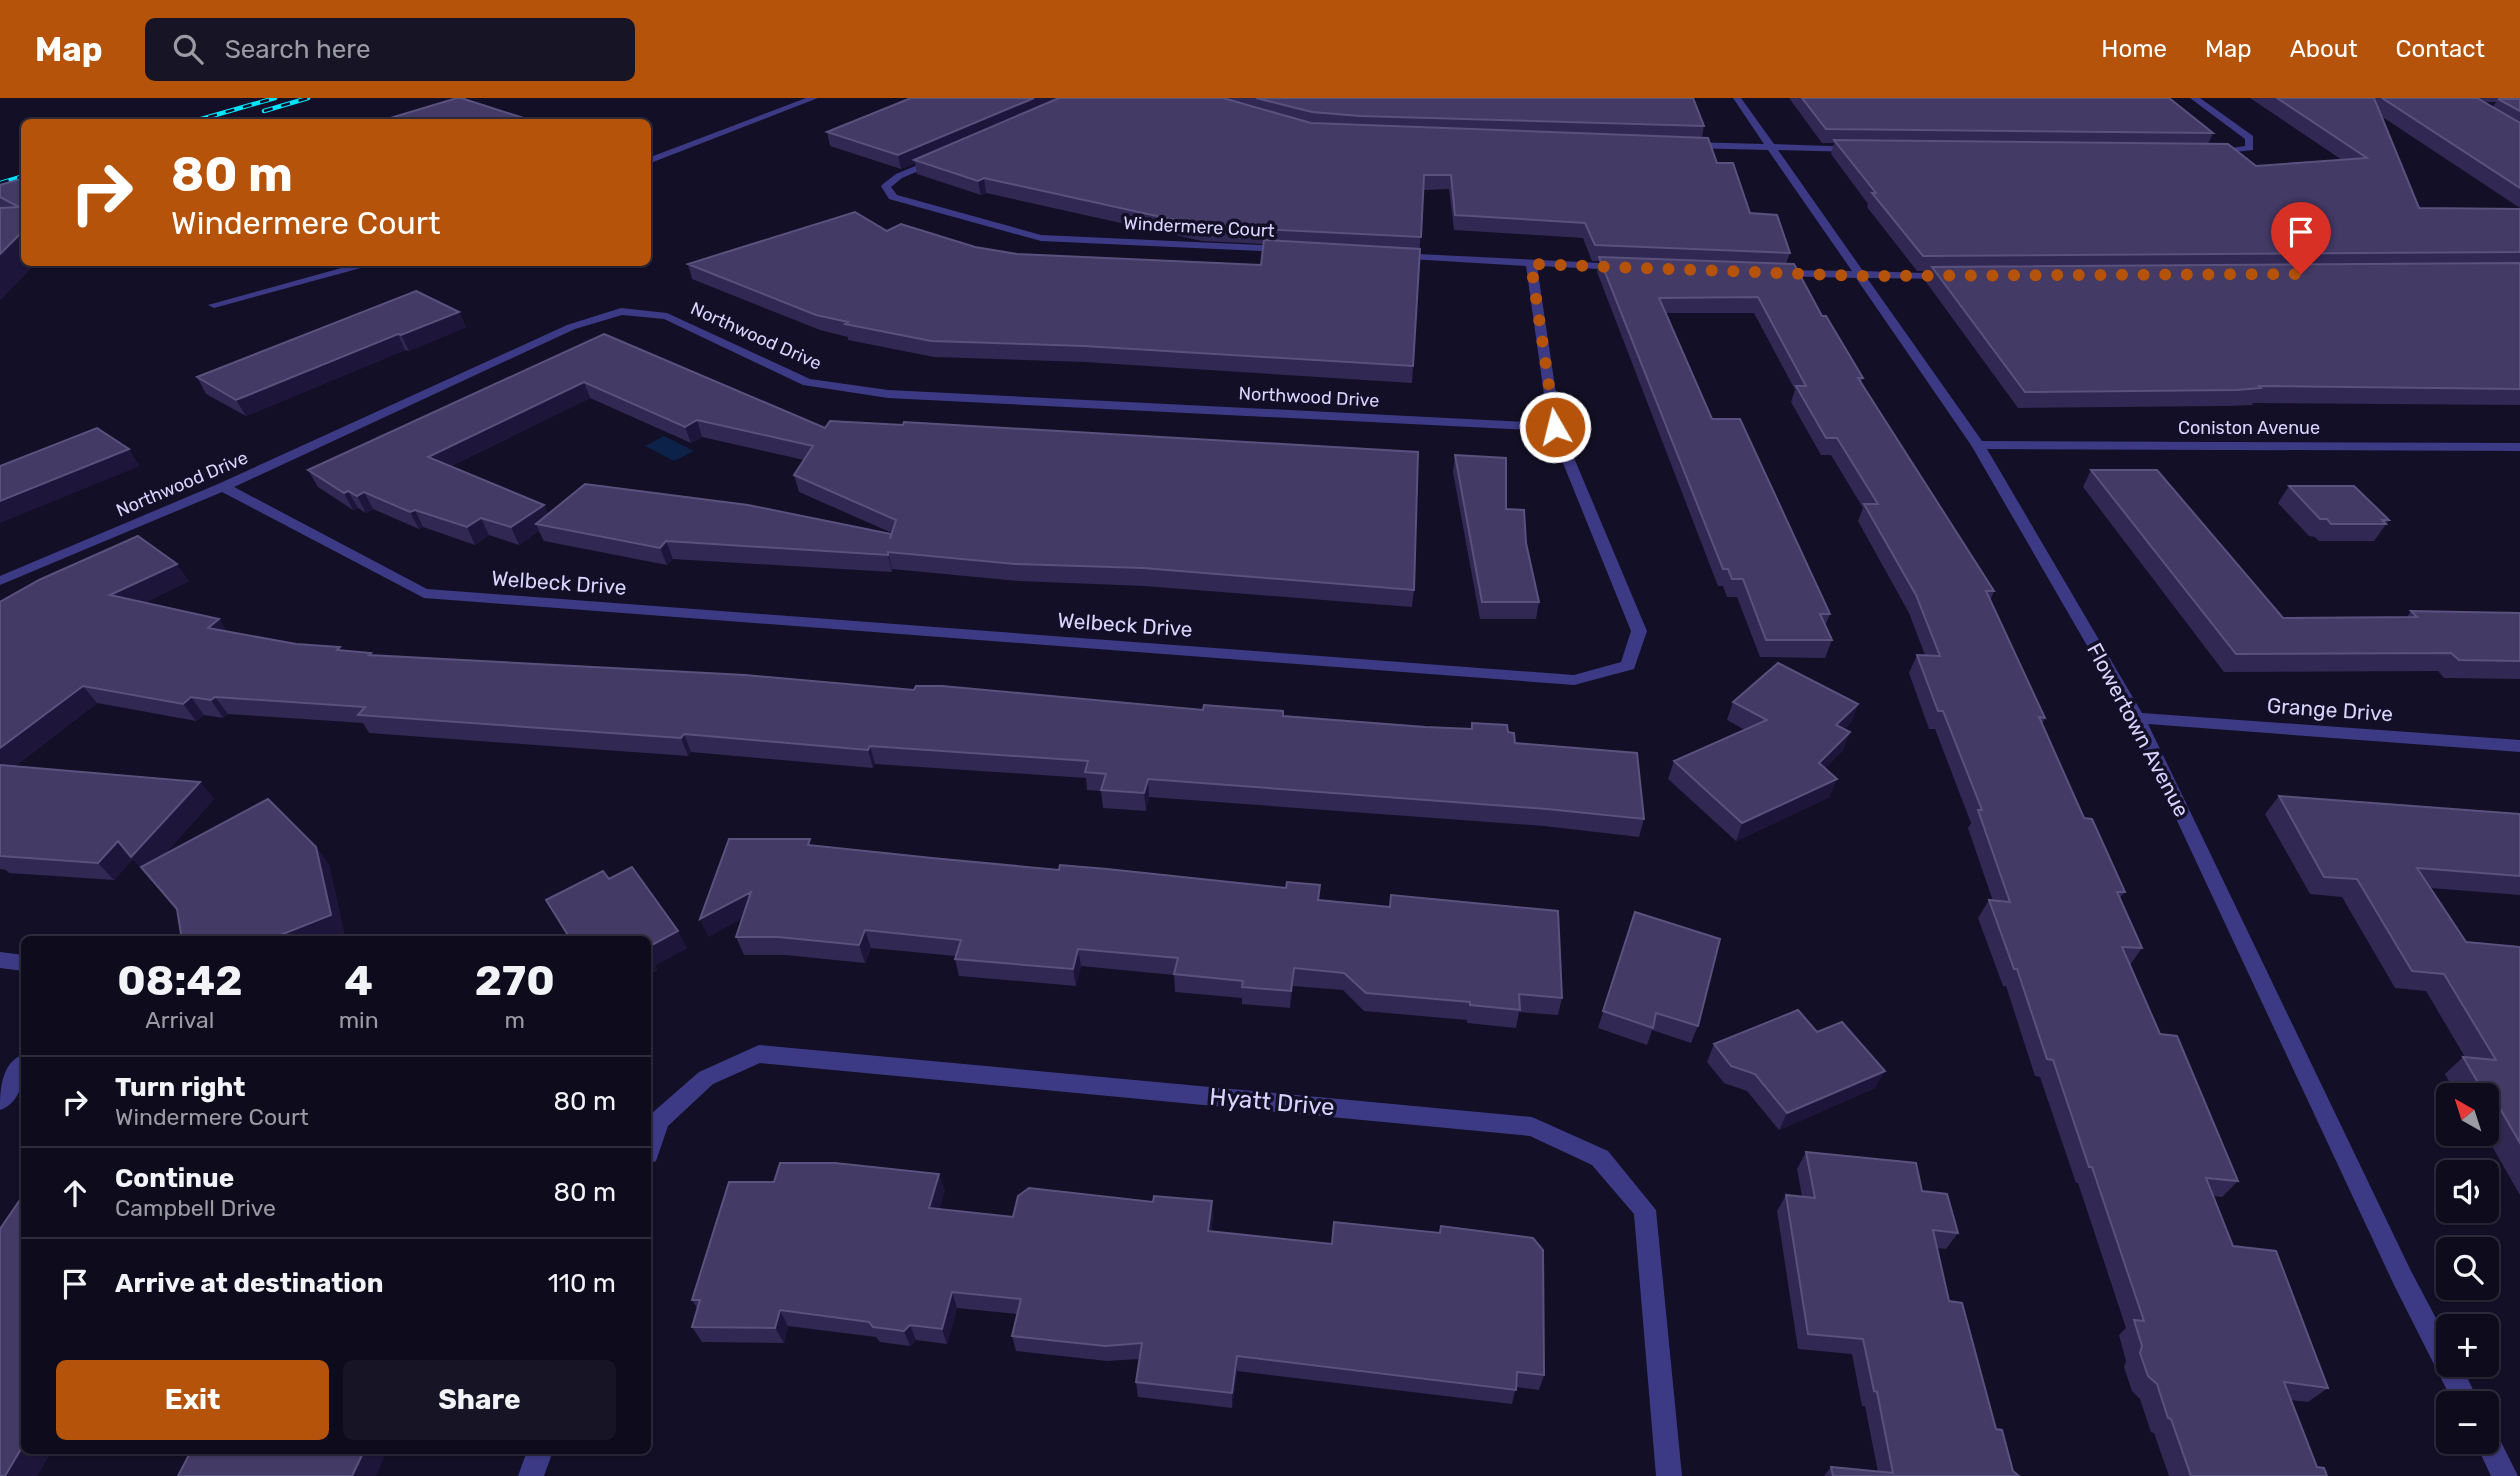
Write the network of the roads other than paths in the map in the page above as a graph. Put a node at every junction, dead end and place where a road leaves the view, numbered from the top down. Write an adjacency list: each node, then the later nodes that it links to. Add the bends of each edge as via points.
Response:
1 (814, 98): 9 (street)
2 (1737, 98): 5 (street, Flowertown Avenue)
3 (2194, 98): 7 (street, via 2250,138 2250,148)
4 (1672, 145): 5 (street)
5 (1773, 148): 6 (street); 16 (street, Flowertown Avenue)
6 (1869, 149)
7 (2198, 153)
8 (947, 155): 10 (street, Windermere Court, via 886,186 893,197 1041,238)
9 (651, 160)
10 (1298, 250)
11 (1381, 255): 12 (street)
12 (1531, 264): 14 (street); 19 (street, Welbeck Drive)
13 (363, 266): 18 (street)
14 (1639, 267)
15 (1756, 272): 16 (street)
16 (1862, 276): 17 (street); 20 (street, Flowertown Avenue)
17 (1958, 276)
18 (214, 305)
19 (1555, 427): 22 (street, Northwood Drive, via 888,394 807,382 667,316 621,311 570,327); 22 (street, Welbeck Drive, via 1639,631 1628,665 1574,680 424,593)
20 (1978, 445): 21 (street, Coniston Avenue); 24 (street, Flowertown Avenue)
21 (2520, 447)
22 (223, 486): 23 (street, Northwood Drive)
23 (0, 581)
24 (2137, 718): 25 (street, Grange Drive); 31 (street, Flowertown Avenue, via 2403,1279)
25 (2520, 746)
26 (0, 960): 27 (street)
27 (21, 963)
28 (21, 1068): 29 (street)
29 (0, 1101)
30 (651, 1145): 35 (street, Hyatt Drive, via 659,1121 706,1078 760,1054 1532,1127 1600,1158 1645,1210)
31 (2461, 1391)
32 (539, 1454): 34 (street)
33 (2494, 1454): 36 (street)
34 (530, 1476)
35 (1670, 1476)
36 (2505, 1476)

